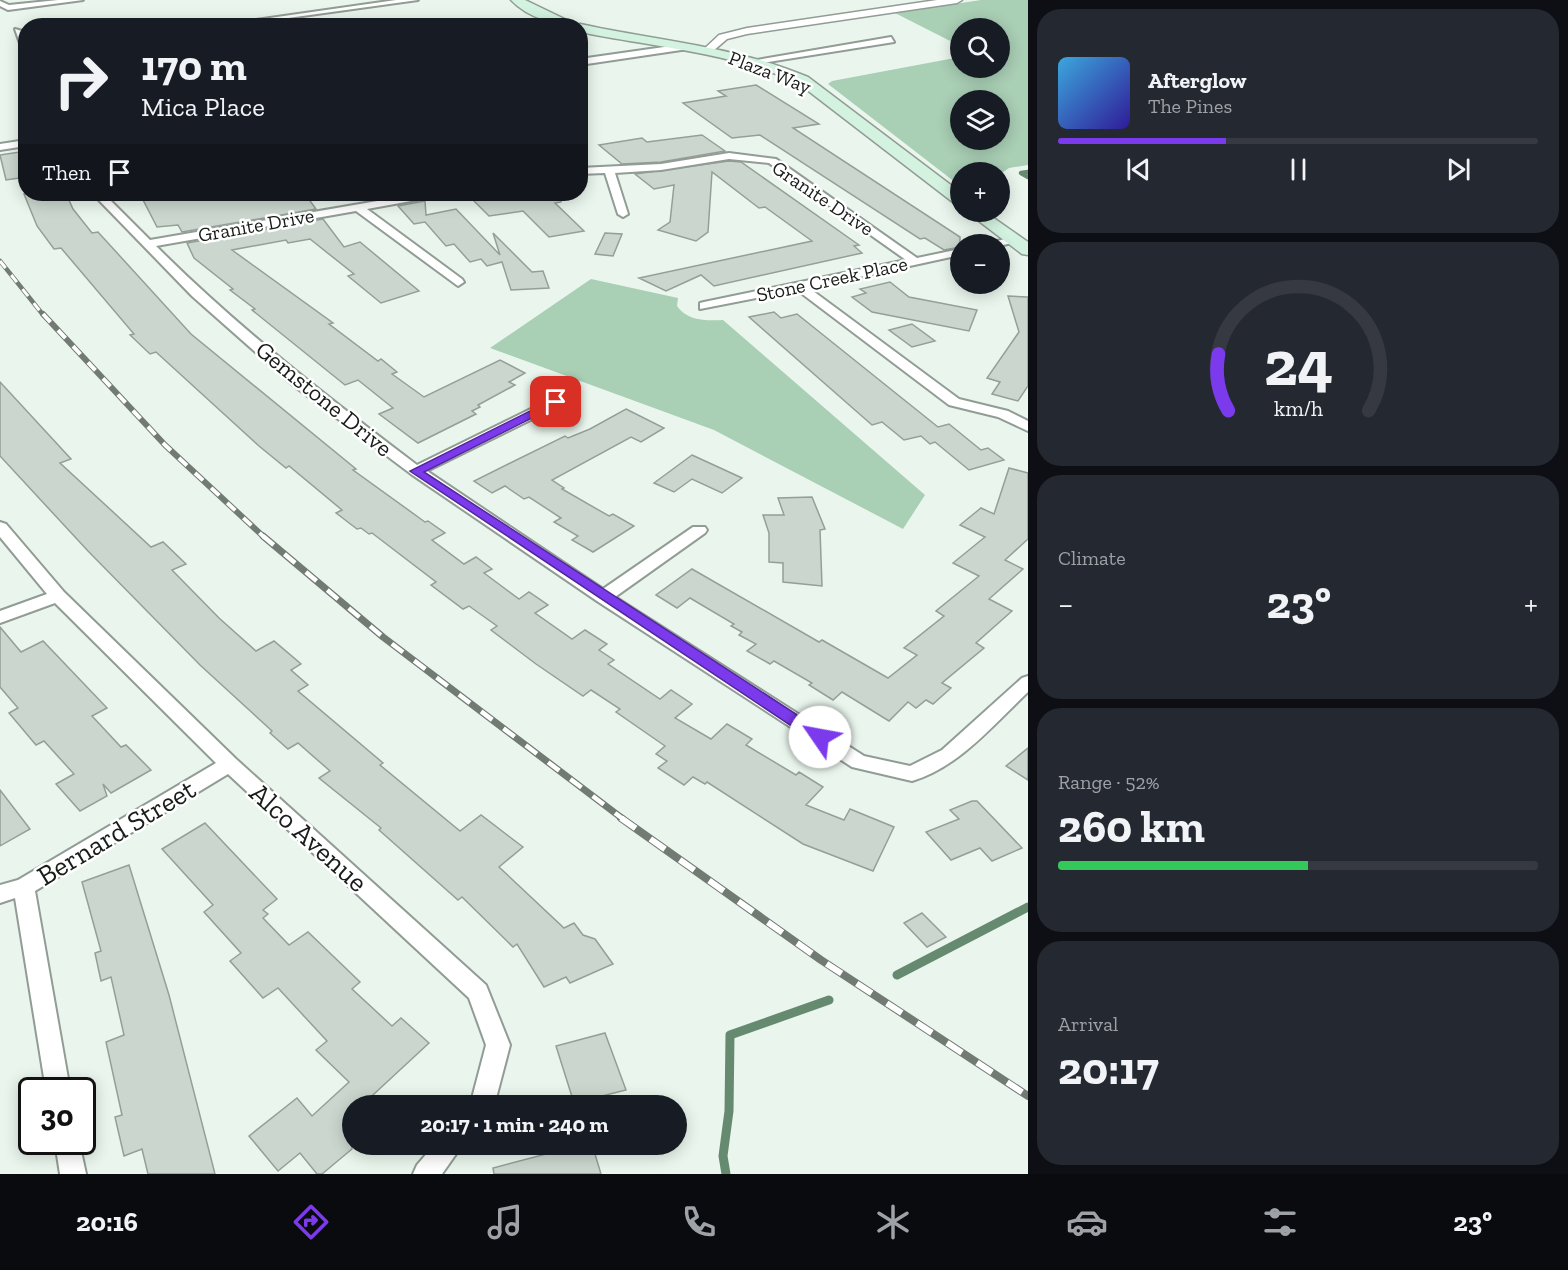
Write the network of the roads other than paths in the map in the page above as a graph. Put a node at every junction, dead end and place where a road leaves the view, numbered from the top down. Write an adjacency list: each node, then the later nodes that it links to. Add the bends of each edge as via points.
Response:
1 (79, 0): 5 (street, via 8,8)
2 (414, 0): 6 (street)
3 (517, 0): 7 (main road)
4 (957, 0): 11 (street, via 747,31 723,37)
5 (0, 3)
6 (275, 18)
7 (553, 18)
8 (588, 30): 10 (main road, Plaza Way)
9 (891, 40): 13 (street)
10 (684, 46): 11 (main road, Plaza Way); 12 (street)
11 (709, 49): 13 (main road, Plaza Way)
12 (588, 61)
13 (755, 61): 18 (main road, Plaza Way, via 803,80 834,100)
14 (18, 144): 15 (street)
15 (0, 147)
16 (609, 169): 17 (street, Granite Drive); 22 (street); 28 (street, Granite Drive, via 658,167 749,154 772,161)
17 (588, 170)
18 (950, 192)
19 (105, 201): 25 (street, Gemstone Drive)
20 (393, 201): 21 (street, Granite Drive)
21 (358, 207): 25 (street, Granite Drive); 29 (street)
22 (623, 214)
23 (988, 222): 24 (main road)
24 (1012, 240): 26 (main road)
25 (149, 244): 34 (street, Gemstone Drive, via 196,293 299,383)
26 (1028, 250)
27 (950, 254): 28 (street, Stone Creek Place)
28 (916, 262): 30 (street, Stone Creek Place)
29 (458, 282)
30 (799, 286): 31 (street, Stone Creek Place); 33 (street, via 954,402 1003,414)
31 (704, 306)
32 (556, 402): 34 (street)
33 (1028, 426)
34 (416, 471): 38 (street, Gemstone Drive)
35 (0, 527): 37 (street, Alco Avenue)
36 (699, 530): 38 (street)
37 (58, 596): 39 (street); 41 (street, Alco Avenue)
38 (603, 597): 40 (street, Gemstone Drive, via 859,762 912,774 949,755)
39 (0, 617)
40 (1028, 682)
41 (229, 764): 42 (street, Bernard Street); 45 (street, Alco Avenue, via 477,992 498,1045)
42 (24, 887): 43 (street, Bernard Street); 44 (street)
43 (0, 894)
44 (56, 1077)
45 (485, 1095)
46 (69, 1155): 48 (street)
47 (442, 1155): 49 (street)
48 (73, 1174)
49 (426, 1174)

